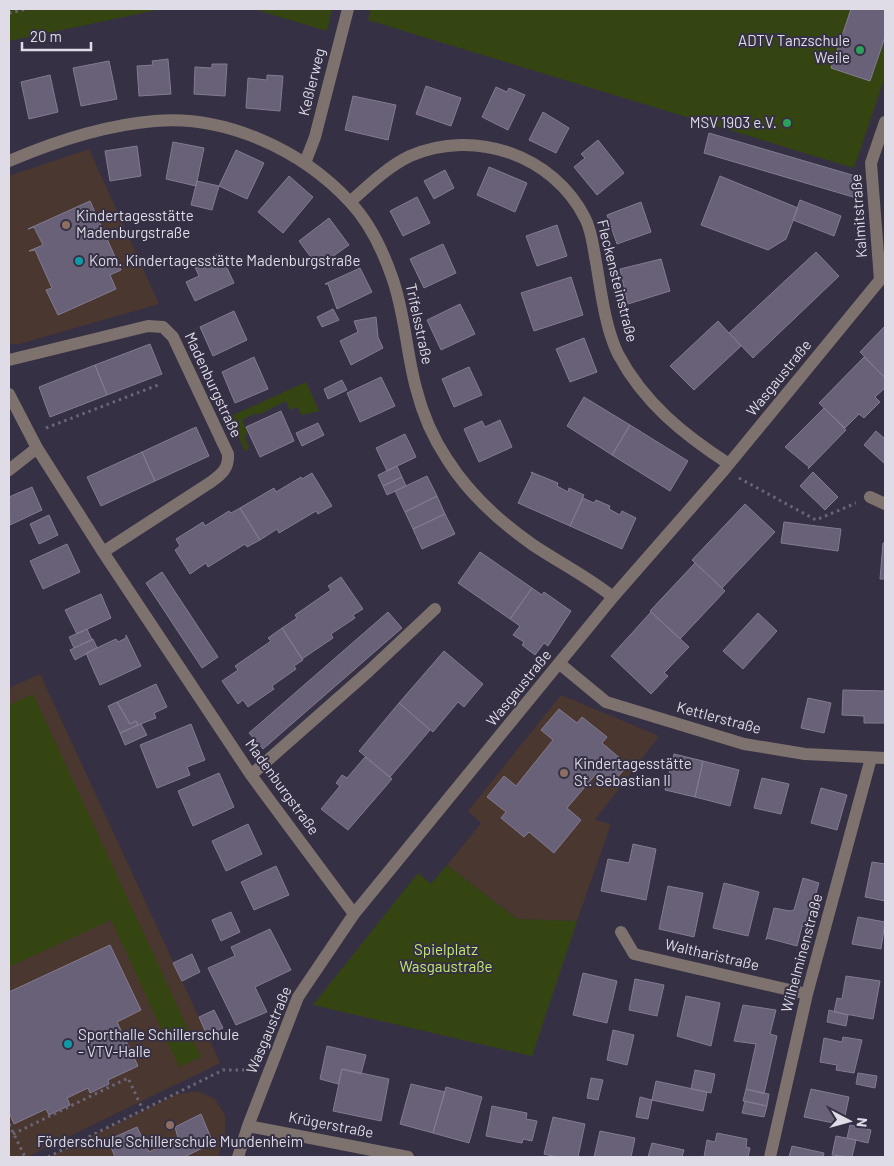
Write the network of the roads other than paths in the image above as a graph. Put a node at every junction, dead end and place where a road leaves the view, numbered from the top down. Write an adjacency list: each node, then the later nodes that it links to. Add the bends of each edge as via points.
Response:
1 (348, 9): 4 (street, Keßlerweg, via 315,137)
2 (885, 122): 6 (street, Kalmitstraße, via 871,163)
3 (9, 161): 4 (street, Trifelsstraße, via 77,135 117,126 189,121 247,134)
4 (305, 163): 5 (street, Trifelsstraße)
5 (350, 202): 10 (street, Fleckensteinstraße, via 404,160 442,147 488,146 533,162 568,194 585,218 617,352 631,376 669,421); 15 (street, Trifelsstraße, via 376,241 392,275 401,304 416,389 428,423 455,471 475,496 516,532 594,581)
6 (883, 281): 10 (street, Wasgaustraße)
7 (9, 360): 14 (street, Madenburgstraße, via 148,326 163,327 169,331 177,346 229,462 221,475)
8 (9, 394): 9 (street, Madenburgstraße)
9 (38, 448): 11 (street); 14 (street, Madenburgstraße)
10 (727, 467): 15 (street, Wasgaustraße)
11 (9, 470)
12 (870, 497): 13 (street)
13 (885, 504)
14 (103, 552): 20 (street, Madenburgstraße)
15 (613, 597): 17 (street, Wasgaustraße)
16 (436, 609): 20 (street)
17 (560, 664): 18 (street, Kettlerstraße, via 606,702 744,744 805,754); 21 (street, Wasgaustraße)
18 (871, 758): 19 (street, Kettlerstraße); 23 (street, Wilhelminenstraße)
19 (885, 758)
20 (251, 775): 21 (street, Madenburgstraße)
21 (354, 914): 24 (street, Wasgaustraße, via 298,997)
22 (621, 932): 23 (street, Waltharistraße, via 634,954)
23 (807, 994): 27 (street, Wilhelminenstraße)
24 (248, 1126): 25 (street, Wasgaustraße); 26 (street, Krügerstraße)
25 (238, 1157)
26 (408, 1157)
27 (770, 1157)

